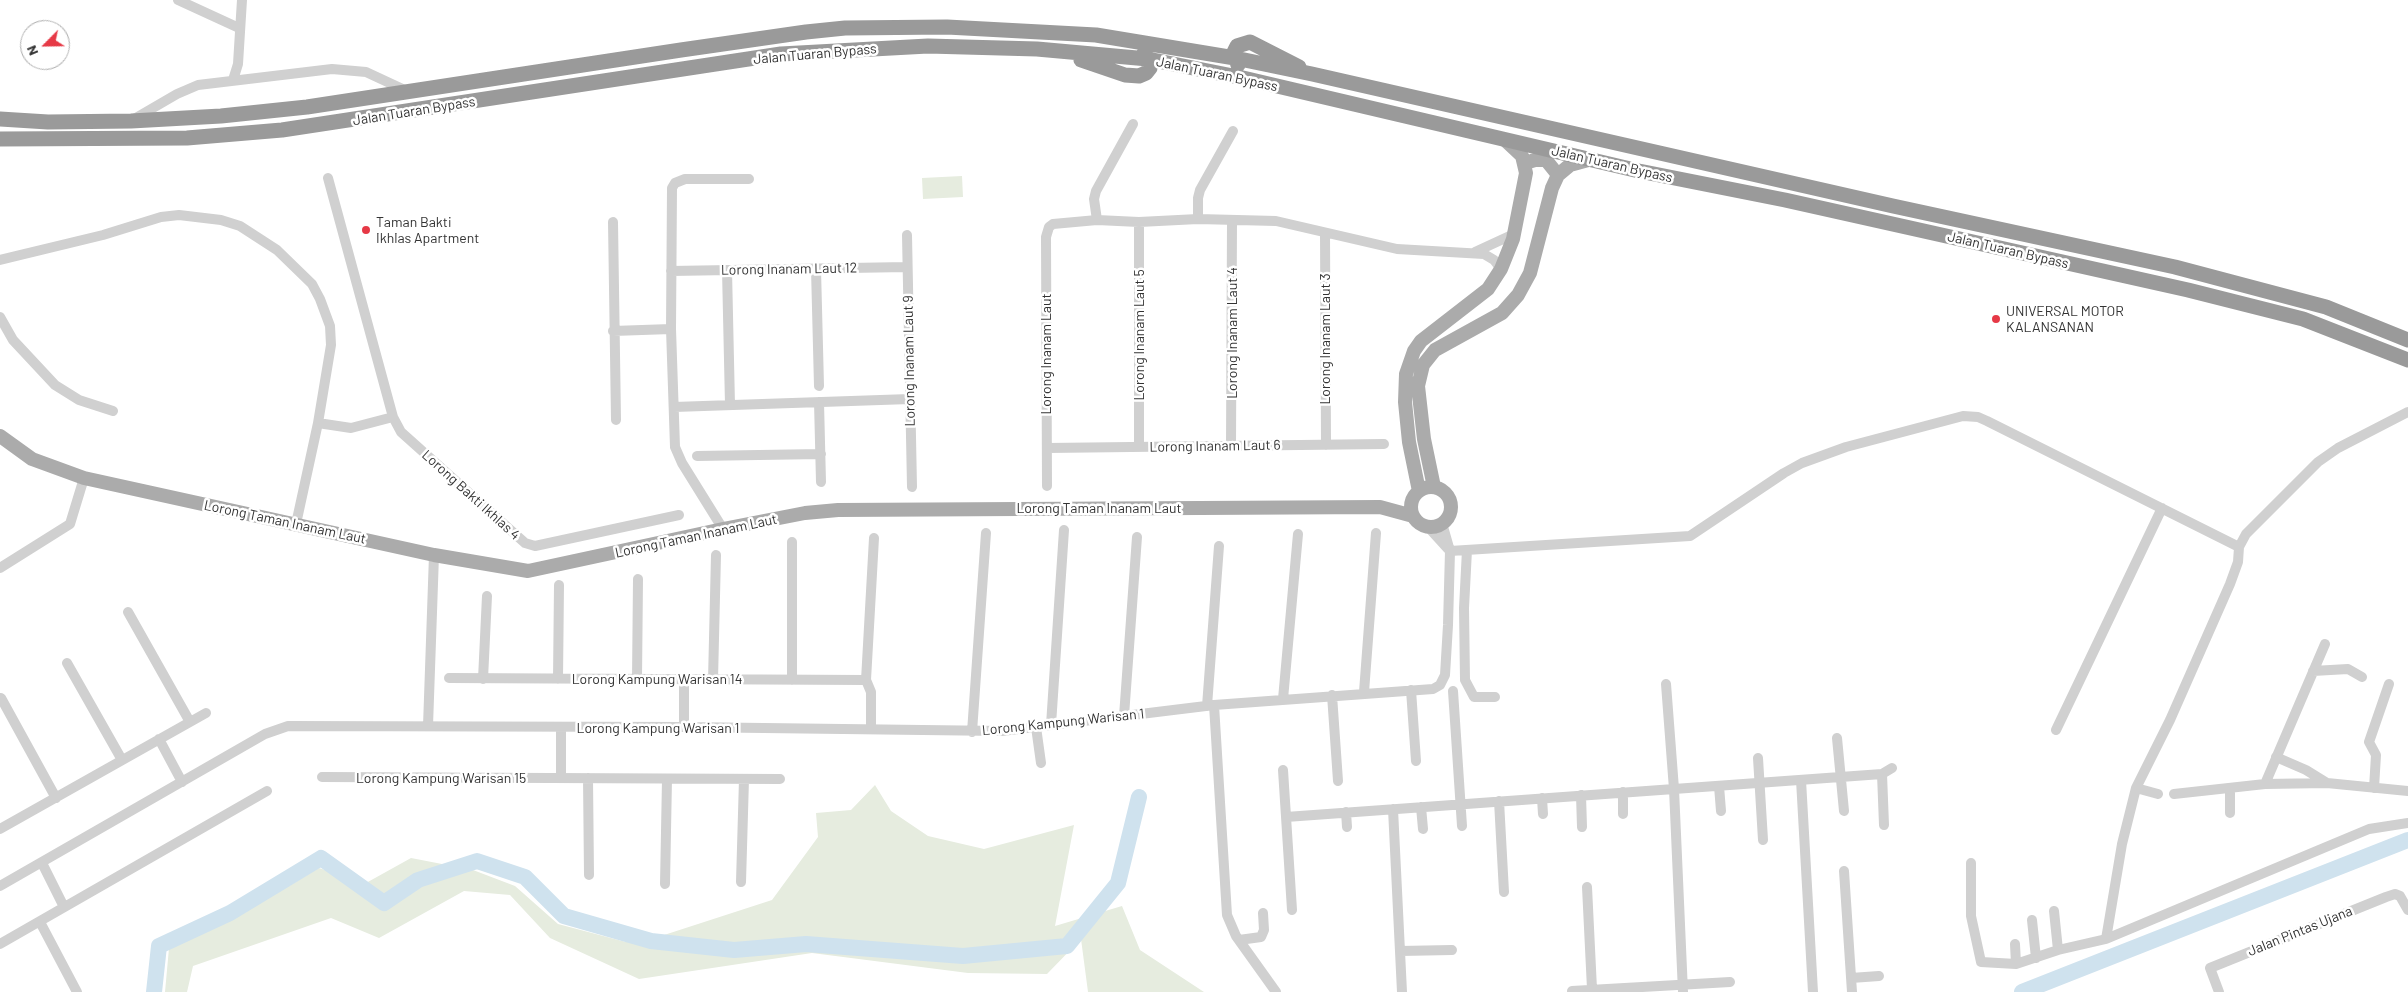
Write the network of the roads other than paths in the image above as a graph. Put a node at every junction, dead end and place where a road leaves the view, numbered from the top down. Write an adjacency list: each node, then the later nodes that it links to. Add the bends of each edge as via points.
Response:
1 (178, 0): 3 (street)
2 (242, 0): 3 (street)
3 (239, 28): 7 (street)
4 (1096, 35): 5 (highway, Jalan Tuaran Bypass); 6 (highway, via 1144,52); 11 (highway, Jalan Tuaran Bypass, via 947,27 845,28)
5 (1235, 58): 9 (highway); 41 (highway, Jalan Tuaran Bypass, via 1237,46 1250,42 1312,74 2175,267 2326,308)
6 (1148, 59): 9 (highway, Jalan Tuaran Bypass); 16 (highway, Jalan Tuaran Bypass, via 1149,71 1133,76 1037,49 928,46 781,54 282,130 187,138)
7 (238, 64): 8 (street); 10 (street)
8 (245, 78): 10 (street); 11 (street, via 349,69 366,72)
9 (1243, 78): 17 (highway, Jalan Tuaran Bypass)
10 (233, 80): 13 (street, via 189,88)
11 (408, 92): 13 (highway, Jalan Tuaran Bypass, via 250,113)
12 (0, 119): 13 (highway, Jalan Tuaran Bypass)
13 (131, 121)
14 (1133, 124): 24 (street, via 1096,191)
15 (1233, 131): 23 (street, via 1200,190)
16 (0, 139)
17 (1506, 141): 18 (highway, Jalan Tuaran Bypass); 19 (main road, via 1518,150)
18 (1592, 159): 20 (main road, via 1570,165); 42 (highway, Jalan Tuaran Bypass, via 2188,290 2303,320)
19 (1526, 163): 20 (main road, via 1546,160); 29 (main road, via 1525,186)
20 (1558, 175): 65 (main road, via 1530,273 1518,295 1502,313 1436,350 1423,365 1418,386 1424,440)
21 (328, 178): 50 (street, Lorong Bakti Ikhlas 4)
22 (749, 179): 37 (street, via 679,181 672,188)
23 (1198, 219): 25 (street); 27 (street)
24 (1097, 220): 27 (street); 58 (street, Lorong Inanam Laut, via 1053,224 1046,237)
25 (1232, 221): 28 (street, via 1276,221); 56 (street, Lorong Inanam Laut 4)
26 (613, 222): 40 (street)
27 (1139, 222): 57 (street, Lorong Inanam Laut 5)
28 (1325, 233): 31 (street, via 1397,249); 55 (street, Lorong Inanam Laut 3)
29 (1514, 234): 31 (street); 35 (main road)
30 (906, 235): 33 (street, Lorong Inanam Laut 9)
31 (1474, 253): 35 (street, via 1490,257)
32 (0, 260): 52 (street, via 161,217 199,216 240,226 277,250 299,270 312,284 325,310 331,345)
33 (907, 267): 34 (street, Lorong Inanam Laut 12); 44 (street, Lorong Inanam Laut 9)
34 (816, 269): 36 (street, Lorong Inanam Laut 12); 43 (street)
35 (1501, 269): 66 (main road, via 1488,288 1421,341 1409,364 1405,402)
36 (727, 270): 37 (street, Lorong Inanam Laut 12); 46 (street)
37 (671, 271): 39 (street)
38 (0, 317): 48 (street, via 13,340 55,385 79,400)
39 (671, 329): 40 (street); 47 (street)
40 (613, 331): 51 (street)
41 (2408, 340)
42 (2408, 360)
43 (819, 386)
44 (910, 399): 45 (street); 64 (street, Lorong Inanam Laut 9)
45 (819, 402): 46 (street); 59 (street)
46 (730, 405): 47 (street)
47 (674, 407): 74 (street, via 674,439 678,455)
48 (113, 411)
49 (2408, 412): 83 (street, via 2338,448 2318,462 2261,517)
50 (393, 417): 52 (street, via 352,428); 69 (street, Lorong Bakti Ikhlas 4, via 401,432 525,543 543,546)
51 (616, 420)
52 (318, 423): 72 (street)
53 (0, 436): 61 (main road, Lorong Taman Inanam Laut, via 32,460)
54 (1384, 444): 55 (street, Lorong Inanam Laut 6)
55 (1326, 445): 56 (street, Lorong Inanam Laut 6)
56 (1231, 446): 57 (street, Lorong Inanam Laut 6)
57 (1139, 447): 58 (street, Lorong Inanam Laut 6)
58 (1046, 448): 63 (street, Lorong Inanam Laut)
59 (821, 454): 60 (street); 62 (street)
60 (696, 456)
61 (84, 478): 72 (main road, Lorong Taman Inanam Laut); 88 (street, via 70,524)
62 (821, 482)
63 (1047, 486)
64 (912, 487)
65 (1434, 487): 66 (main road); 71 (main road, via 1444,492 1450,502 1450,514)
66 (1416, 495): 67 (main road); 70 (main road)
67 (1380, 507): 70 (main road, Lorong Taman Inanam Laut); 74 (main road, Lorong Taman Inanam Laut, via 852,509 805,513)
68 (2162, 508): 83 (street); 84 (street, via 1987,421 1963,416 1846,447 1802,463 1690,536); 124 (street)
69 (679, 515)
70 (1413, 516): 73 (main road)
71 (1442, 523): 73 (main road); 85 (street, Lorong Kampung Warisan 1)
72 (296, 524): 87 (main road, Lorong Taman Inanam Laut)
73 (1428, 527): 85 (street)
74 (723, 529): 87 (main road, Lorong Taman Inanam Laut, via 540,570 511,569)
75 (1064, 530): 118 (street)
76 (1376, 532): 109 (street)
77 (986, 533): 125 (street)
78 (1298, 534): 113 (street)
79 (1137, 537): 116 (street)
80 (874, 538): 104 (street)
81 (792, 542): 103 (street)
82 (1219, 546): 114 (street)
83 (2239, 547): 150 (street, via 2238,562 2230,584)
84 (1467, 550): 85 (street); 111 (street, via 1465,680 1474,697)
85 (1450, 551): 107 (street, Lorong Kampung Warisan 1, via 1450,600 1443,683 1433,689)
86 (716, 555): 102 (street)
87 (434, 556): 119 (street)
88 (0, 568)
89 (638, 579): 100 (street)
90 (559, 586): 99 (street)
91 (487, 596): 98 (street)
92 (128, 612): 117 (street)
93 (2325, 644): 95 (street)
94 (67, 663): 130 (street)
95 (2313, 671): 96 (street, via 2348,669); 128 (street)
96 (2362, 677)
97 (449, 678): 98 (street, Lorong Kampung Warisan 14)
98 (483, 678): 99 (street, Lorong Kampung Warisan 14)
99 (558, 679): 100 (street, Lorong Kampung Warisan 14)
100 (637, 679): 101 (street, Lorong Kampung Warisan 14)
101 (684, 680): 102 (street, Lorong Kampung Warisan 14); 120 (street)
102 (713, 680): 103 (street, Lorong Kampung Warisan 14)
103 (792, 680): 104 (street, Lorong Kampung Warisan 14)
104 (866, 680): 123 (street, via 871,692)
105 (1666, 684): 153 (street)
106 (2389, 684): 152 (street, via 2369,742 2376,755)
107 (1411, 690): 109 (street, Lorong Kampung Warisan 1); 131 (street)
108 (1452, 690): 163 (street)
109 (1364, 692): 110 (street, Lorong Kampung Warisan 1)
110 (1332, 695): 113 (street, Lorong Kampung Warisan 1); 143 (street)
111 (1495, 697)
112 (1, 698): 160 (street)
113 (1283, 699): 114 (street, Lorong Kampung Warisan 1)
114 (1210, 705): 116 (street, Lorong Kampung Warisan 1); 198 (street, via 1227,915)
115 (206, 713): 117 (street)
116 (1124, 716): 118 (street, Lorong Kampung Warisan 1)
117 (190, 722): 127 (street)
118 (1051, 725): 121 (street, Lorong Kampung Warisan 1)
119 (428, 726): 122 (street, Lorong Kampung Warisan 1); 145 (street, Lorong Kampung Warisan 1, via 281,727)
120 (684, 727): 122 (street, Lorong Kampung Warisan 1); 123 (street, Lorong Kampung Warisan 1)
121 (1036, 727): 125 (street, Lorong Kampung Warisan 1); 132 (street)
122 (561, 728): 138 (street)
123 (871, 728): 125 (street, Lorong Kampung Warisan 1)
124 (2056, 730)
125 (972, 732)
126 (1837, 738): 136 (street)
127 (159, 739): 130 (street); 145 (street)
128 (2276, 757): 147 (street); 148 (street)
129 (1758, 758): 146 (street)
130 (122, 760): 160 (street)
131 (1416, 761)
132 (1041, 763)
133 (1892, 768): 135 (street)
134 (1283, 770): 172 (street)
135 (1882, 774): 136 (street); 174 (street)
136 (1841, 776): 144 (street); 167 (street)
137 (322, 777): 138 (street, Lorong Kampung Warisan 15)
138 (561, 778): 139 (street, Lorong Kampung Warisan 15)
139 (588, 778): 140 (street, Lorong Kampung Warisan 15); 184 (street)
140 (667, 779): 141 (street, Lorong Kampung Warisan 15); 186 (street)
141 (744, 779): 142 (street, Lorong Kampung Warisan 15); 185 (street)
142 (780, 779)
143 (1338, 780)
144 (1801, 780): 146 (street); 215 (street)
145 (182, 782): 181 (street, Lorong Kampung Warisan 1)
146 (1759, 782): 149 (street); 180 (street)
147 (2327, 783): 148 (street); 152 (street)
148 (2265, 784): 151 (street)
149 (1719, 786): 153 (street); 166 (street)
150 (2136, 788): 157 (street); 197 (street, via 2122,844)
151 (2230, 788): 158 (street); 169 (street)
152 (2374, 788): 155 (street)
153 (1674, 789): 156 (street); 210 (street)
154 (267, 791): 190 (street)
155 (2408, 791)
156 (1624, 792): 159 (street); 171 (street)
157 (2158, 794)
158 (2174, 794)
159 (1581, 796): 161 (street); 177 (street)
160 (56, 798): 178 (street)
161 (1542, 798): 162 (street); 170 (street)
162 (1499, 801): 163 (street); 189 (street)
163 (1460, 804): 164 (street); 175 (street)
164 (1421, 807): 165 (street); 179 (street)
165 (1393, 809): 168 (street); 201 (street)
166 (1721, 811)
167 (1844, 811)
168 (1346, 812): 172 (street); 176 (street)
169 (2230, 813)
170 (1543, 814)
171 (1623, 814)
172 (1286, 817): 191 (street)
173 (2408, 823): 197 (street, via 2369,829)
174 (1884, 825)
175 (1462, 826)
176 (1347, 827)
177 (1582, 827)
178 (0, 829)
179 (1423, 829)
180 (1763, 840)
181 (42, 863): 187 (street, Lorong Kampung Warisan 1); 190 (street)
182 (1971, 863): 205 (street, via 1971,916 1979,958 1985,964)
183 (1844, 871): 207 (street)
184 (589, 875)
185 (741, 882)
186 (665, 884)
187 (0, 886)
188 (1587, 887): 209 (street)
189 (1504, 892)
190 (64, 907): 196 (street)
191 (1292, 910)
192 (2408, 910): 217 (street, Jalan Pintas Ujana, via 2400,896 2386,896 2210,968)
193 (2054, 911): 203 (street)
194 (1263, 913): 198 (street, via 1261,937)
195 (2032, 920): 204 (street)
196 (40, 922): 199 (street); 212 (street)
197 (2106, 939): 203 (street)
198 (1239, 940): 213 (street)
199 (0, 944)
200 (2014, 944): 205 (street)
201 (1400, 950): 202 (street); 214 (street)
202 (1452, 950)
203 (2058, 950): 204 (street)
204 (2036, 958): 205 (street)
205 (2016, 964)
206 (1879, 976): 207 (street)
207 (1851, 978): 216 (street)
208 (1730, 982): 210 (street)
209 (1592, 989): 210 (street); 211 (street)
210 (1683, 989)
211 (1572, 990)
212 (77, 992)
213 (1276, 992)
214 (1402, 992)
215 (1812, 992)
216 (1852, 992)
217 (2220, 992)

